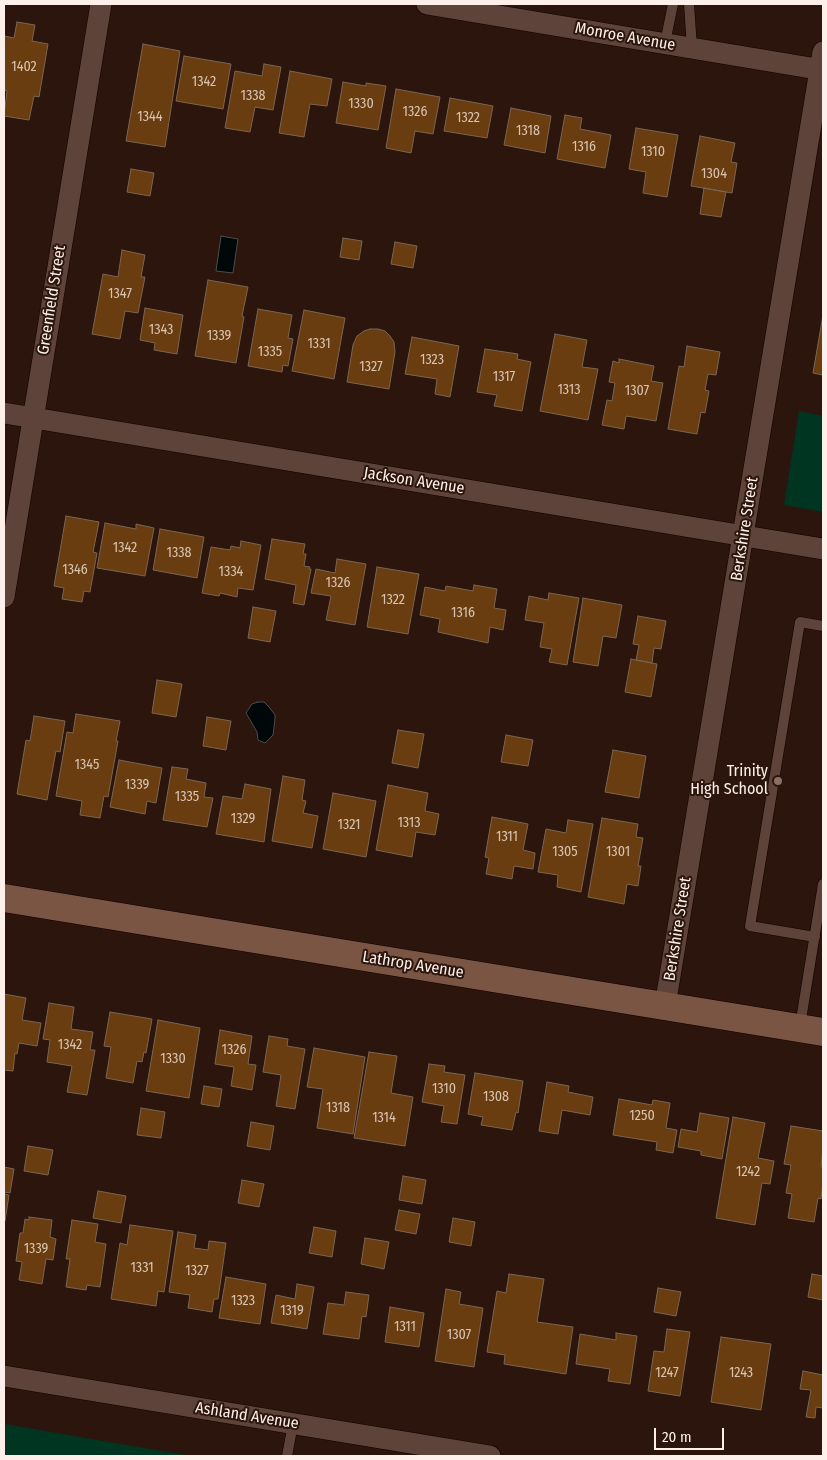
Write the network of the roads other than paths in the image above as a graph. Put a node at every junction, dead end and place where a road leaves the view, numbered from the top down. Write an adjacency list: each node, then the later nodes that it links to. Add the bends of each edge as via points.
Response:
1 (101, 4): 9 (street, Greenfield Street)
2 (427, 4): 5 (street, Monroe Avenue)
3 (673, 4): 5 (lane)
4 (689, 4): 6 (lane)
5 (665, 43): 6 (street, Monroe Avenue)
6 (692, 48): 7 (street, Monroe Avenue)
7 (822, 64): 10 (street, Berkshire Street)
8 (4, 414): 9 (street, Jackson Avenue)
9 (33, 418): 10 (street, Jackson Avenue); 12 (street, Greenfield Street)
10 (744, 536): 11 (street, Jackson Avenue); 17 (street, Berkshire Street)
11 (823, 549)
12 (4, 597)
13 (823, 626): 16 (lane, via 800,622 750,926)
14 (823, 884): 16 (lane)
15 (4, 898): 17 (street, Lathrop Avenue)
16 (814, 937): 18 (lane)
17 (665, 1006): 18 (street, Lathrop Avenue)
18 (811, 1030)
19 (4, 1376): 20 (street, Ashland Avenue)
20 (293, 1424): 21 (lane); 22 (street, Ashland Avenue)
21 (287, 1456)
22 (490, 1456)

